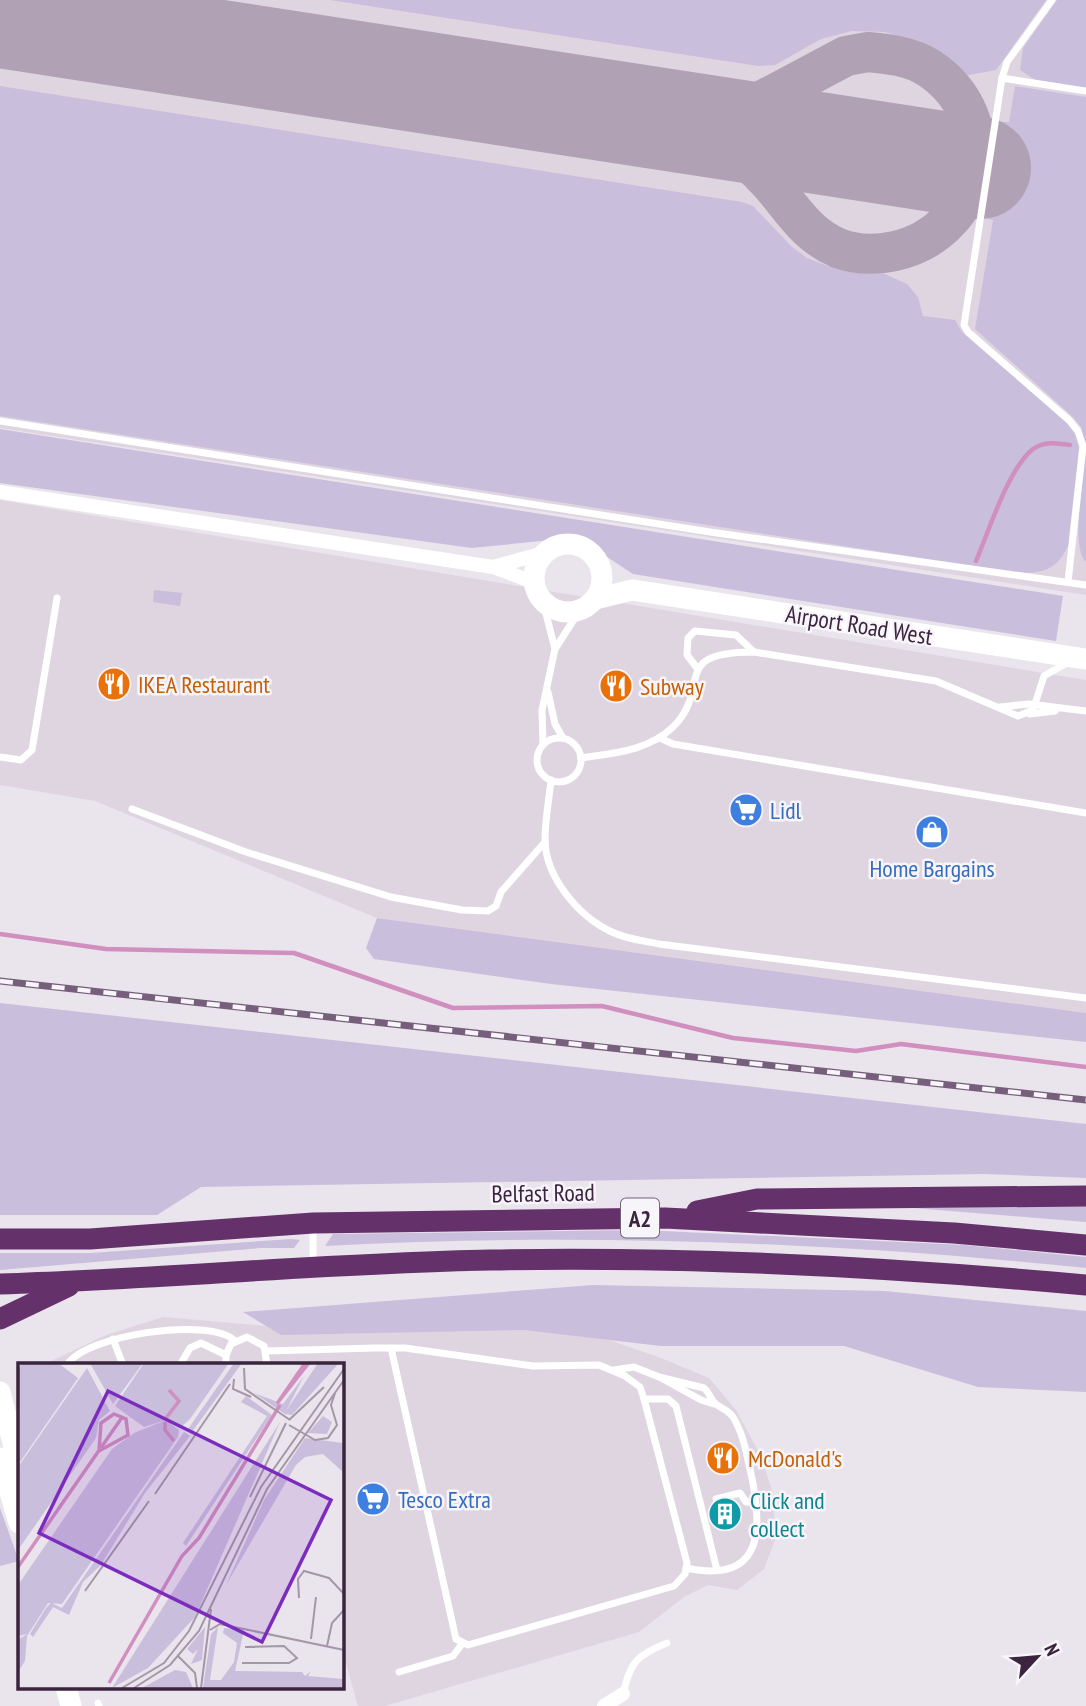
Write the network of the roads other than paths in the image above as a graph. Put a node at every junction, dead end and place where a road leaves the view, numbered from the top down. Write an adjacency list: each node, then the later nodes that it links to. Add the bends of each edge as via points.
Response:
1 (1052, 0): 2 (lane, via 1007,62)
2 (1002, 78): 3 (lane); 10 (lane, via 964,325 1078,431 1083,446)
3 (1086, 91)
4 (0, 421): 10 (lane, via 710,532)
5 (0, 492): 8 (street)
6 (544, 553): 7 (street, via 573,544); 8 (street); 9 (street)
7 (598, 561): 12 (street); 15 (street, via 602,580)
8 (493, 567): 9 (street)
9 (533, 582): 14 (street)
10 (1068, 582): 11 (lane)
11 (1086, 585)
12 (632, 590): 15 (street, Airport Road West); 18 (street, Airport Road West)
13 (57, 598): 29 (lane, via 30,756 21,760)
14 (543, 602): 15 (street, via 562,612); 16 (lane)
15 (587, 604): 16 (lane)
16 (555, 649): 20 (lane)
17 (754, 652): 19 (lane, via 719,654); 19 (lane, via 736,635 695,631 688,638 687,655); 22 (lane, via 936,681)
18 (1081, 658): 21 (lane, via 1044,676)
19 (697, 668): 27 (lane, via 686,710)
20 (548, 692): 26 (lane); 28 (lane, via 541,718)
21 (1034, 705): 22 (lane); 23 (lane); 25 (lane)
22 (999, 707): 25 (lane, via 1012,715)
23 (1059, 710): 24 (lane); 25 (lane)
24 (1086, 711)
25 (1030, 714)
26 (563, 738): 28 (lane); 30 (lane, via 575,744)
27 (660, 738): 30 (lane, via 639,748); 33 (lane, via 864,778)
28 (543, 744): 31 (lane, via 538,764)
29 (0, 757)
30 (581, 758): 31 (lane, via 572,778)
31 (551, 780): 34 (lane)
32 (132, 809): 34 (lane, via 246,852 366,889 462,910 488,911 496,906 501,892)
33 (1086, 813)
34 (545, 842): 35 (lane, via 560,885 577,908 612,932 659,944)
35 (1086, 998)
36 (1086, 1196): 37 (highway, via 757,1199)
37 (664, 1218): 38 (highway, Belfast Road / A2); 40 (highway, Belfast Road / A2, via 954,1233)
38 (313, 1223): 39 (highway, Belfast Road / A2, via 90,1239); 41 (lane)
39 (0, 1239)
40 (1086, 1245)
41 (313, 1267): 42 (highway, A2); 44 (highway, A2, via 493,1260 711,1261)
42 (77, 1282): 43 (highway, A2); 45 (highway)
43 (0, 1284)
44 (1086, 1285)
45 (0, 1319)
46 (113, 1339): 47 (lane, via 208,1329 228,1333); 51 (lane, via 73,1353); 52 (lane)
47 (235, 1340): 49 (lane, via 254,1338); 50 (lane)
48 (391, 1348): 49 (lane); 56 (lane, via 499,1363); 69 (lane, via 456,1639)
49 (267, 1351): 55 (lane)
50 (226, 1355): 53 (lane, via 201,1343 190,1348); 54 (lane)
51 (67, 1363)
52 (122, 1363)
53 (181, 1363)
54 (226, 1363)
55 (267, 1363)
56 (613, 1370): 57 (lane, via 634,1367); 58 (lane, via 640,1387)
57 (659, 1377): 59 (lane); 59 (lane, via 704,1388)
58 (644, 1399): 66 (lane); 67 (lane, via 668,1399 676,1406)
59 (714, 1404): 64 (lane, via 729,1411 740,1430)
60 (7, 1414): 62 (street)
61 (0, 1458): 65 (street)
62 (18, 1463)
63 (716, 1499): 64 (lane, via 740,1493 746,1502)
64 (755, 1502): 67 (lane, via 754,1548 742,1560)
65 (17, 1504)
66 (686, 1568): 67 (lane); 69 (lane, via 674,1586 468,1646)
67 (717, 1570)
68 (667, 1643): 72 (lane, via 643,1653 628,1672)
69 (462, 1644): 70 (lane, via 453,1656)
70 (399, 1672)
71 (66, 1688): 73 (street)
72 (623, 1694): 74 (street)
73 (71, 1706)
74 (604, 1706)

